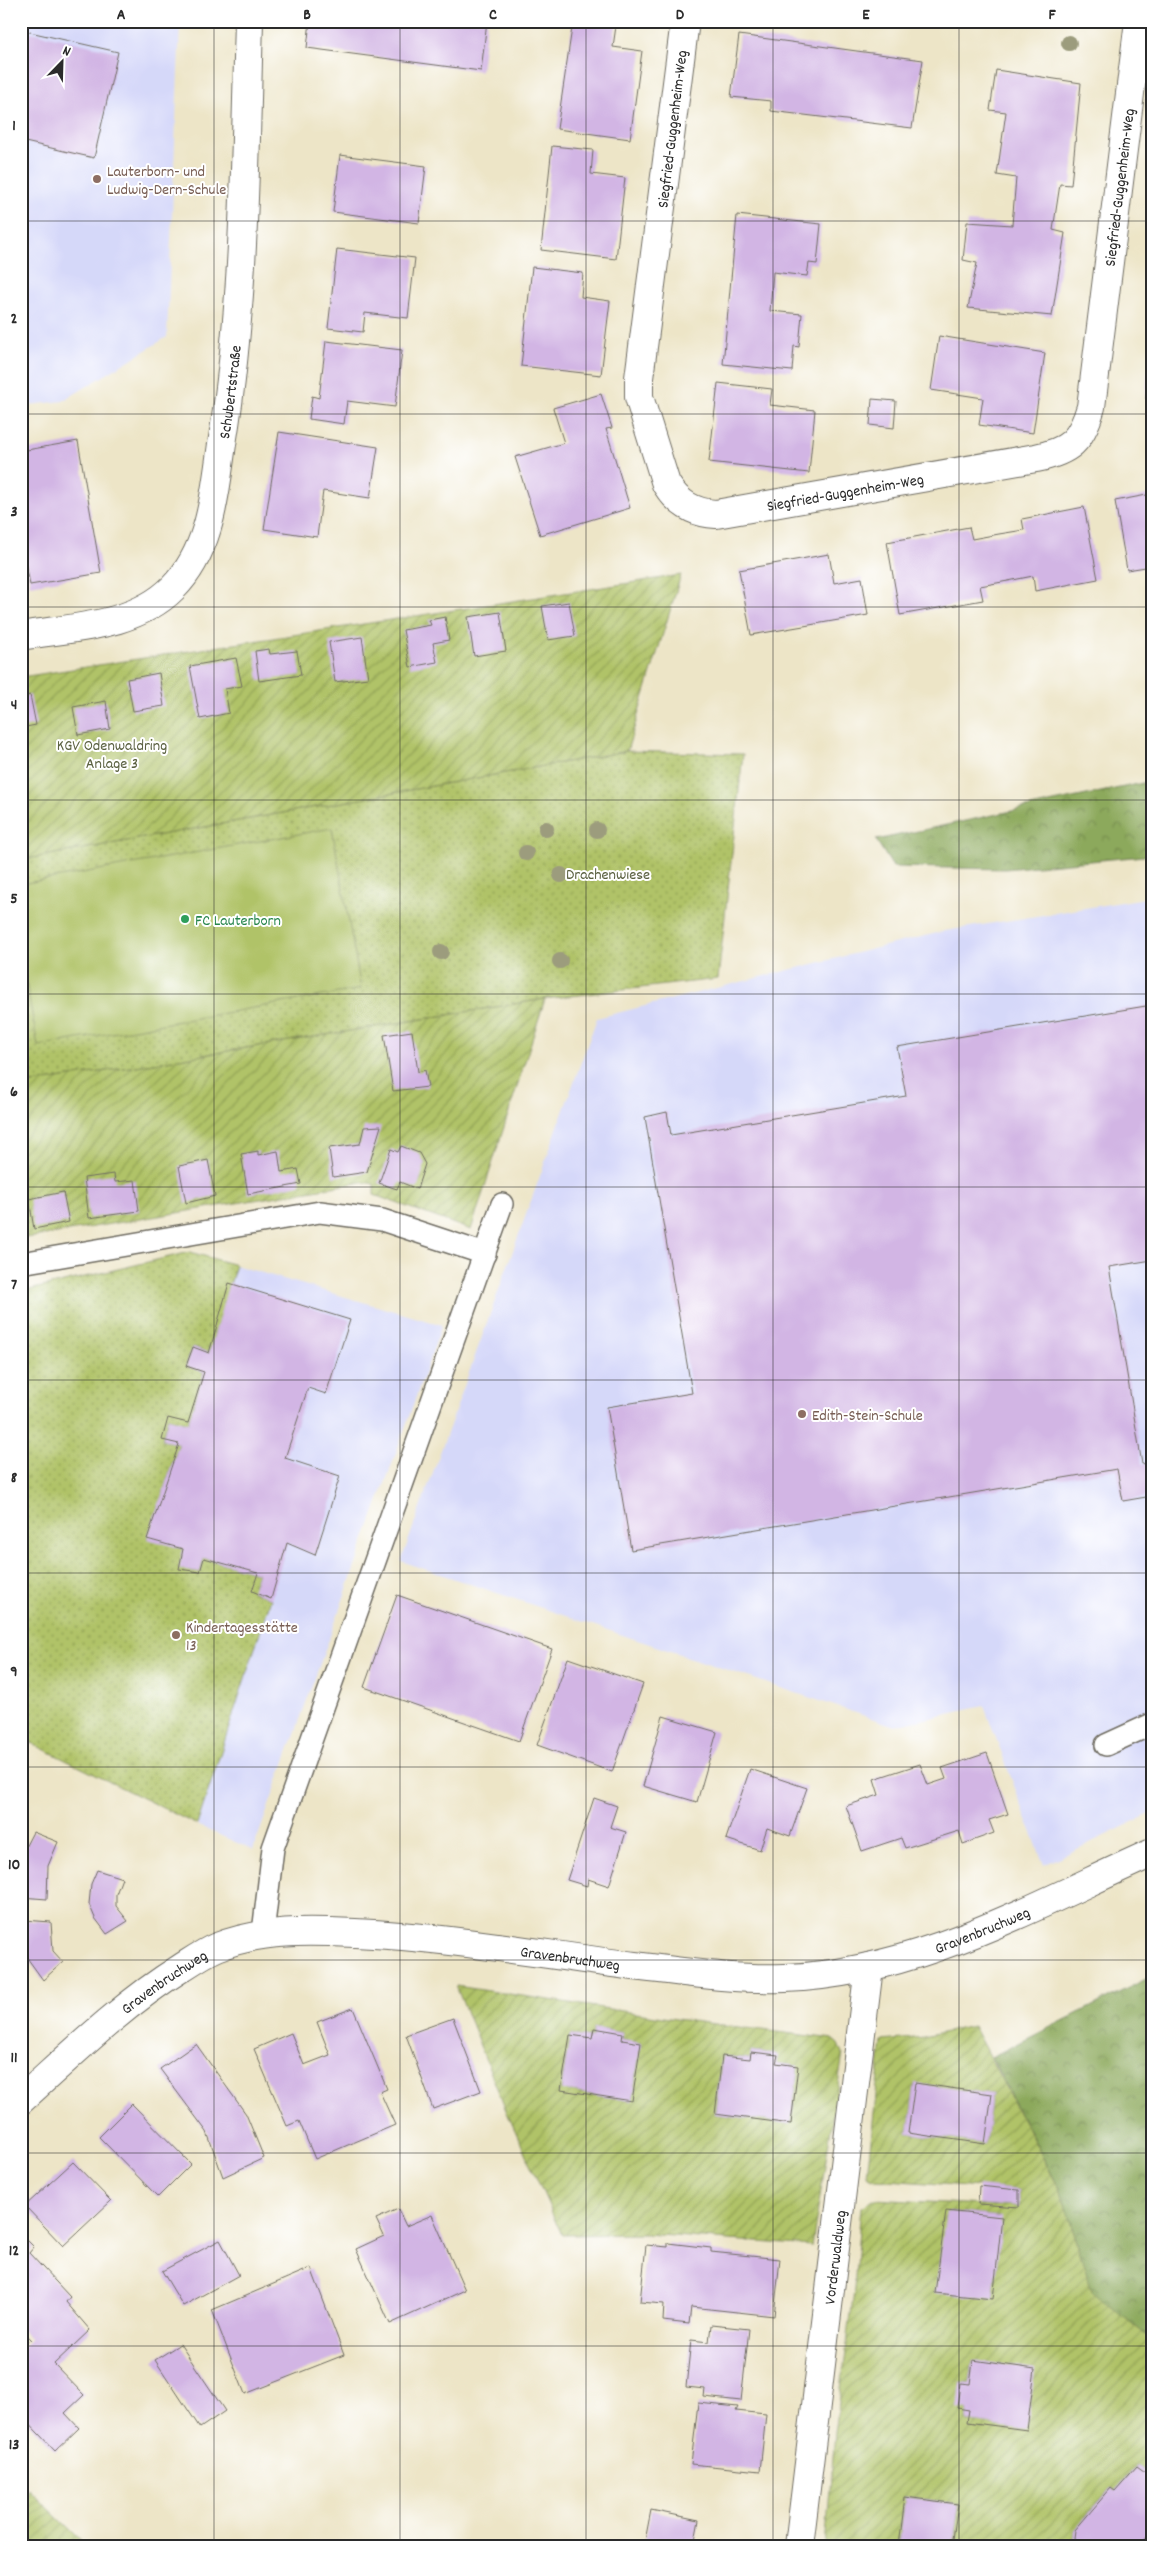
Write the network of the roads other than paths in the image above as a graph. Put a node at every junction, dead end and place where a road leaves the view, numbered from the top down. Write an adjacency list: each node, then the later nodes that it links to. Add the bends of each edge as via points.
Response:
1 (249, 21): 4 (street, Schubertstraße, via 238,327 213,509 201,544 188,571 152,605 125,618)
2 (685, 21): 3 (street, Siegfried-Guggenheim-Weg, via 639,378 640,397 666,484 674,497 702,513 716,514 1036,458 1056,454 1071,446 1085,427 1091,408)
3 (1139, 21)
4 (21, 636)
5 (502, 1204): 6 (lane)
6 (485, 1254): 7 (lane, via 382,1220 320,1212); 11 (lane, via 274,1848)
7 (21, 1264)
8 (1152, 1724): 9 (lane)
9 (1106, 1745)
10 (1152, 1853): 12 (street, Gravenbruchweg, via 974,1933)
11 (263, 1933): 12 (street, Gravenbruchweg, via 400,1935 741,1978 785,1978); 13 (street, Gravenbruchweg, via 216,1947 161,1981 104,2026)
12 (869, 1967): 14 (street, Vorderwaldweg)
13 (21, 2100)
14 (800, 2546)

